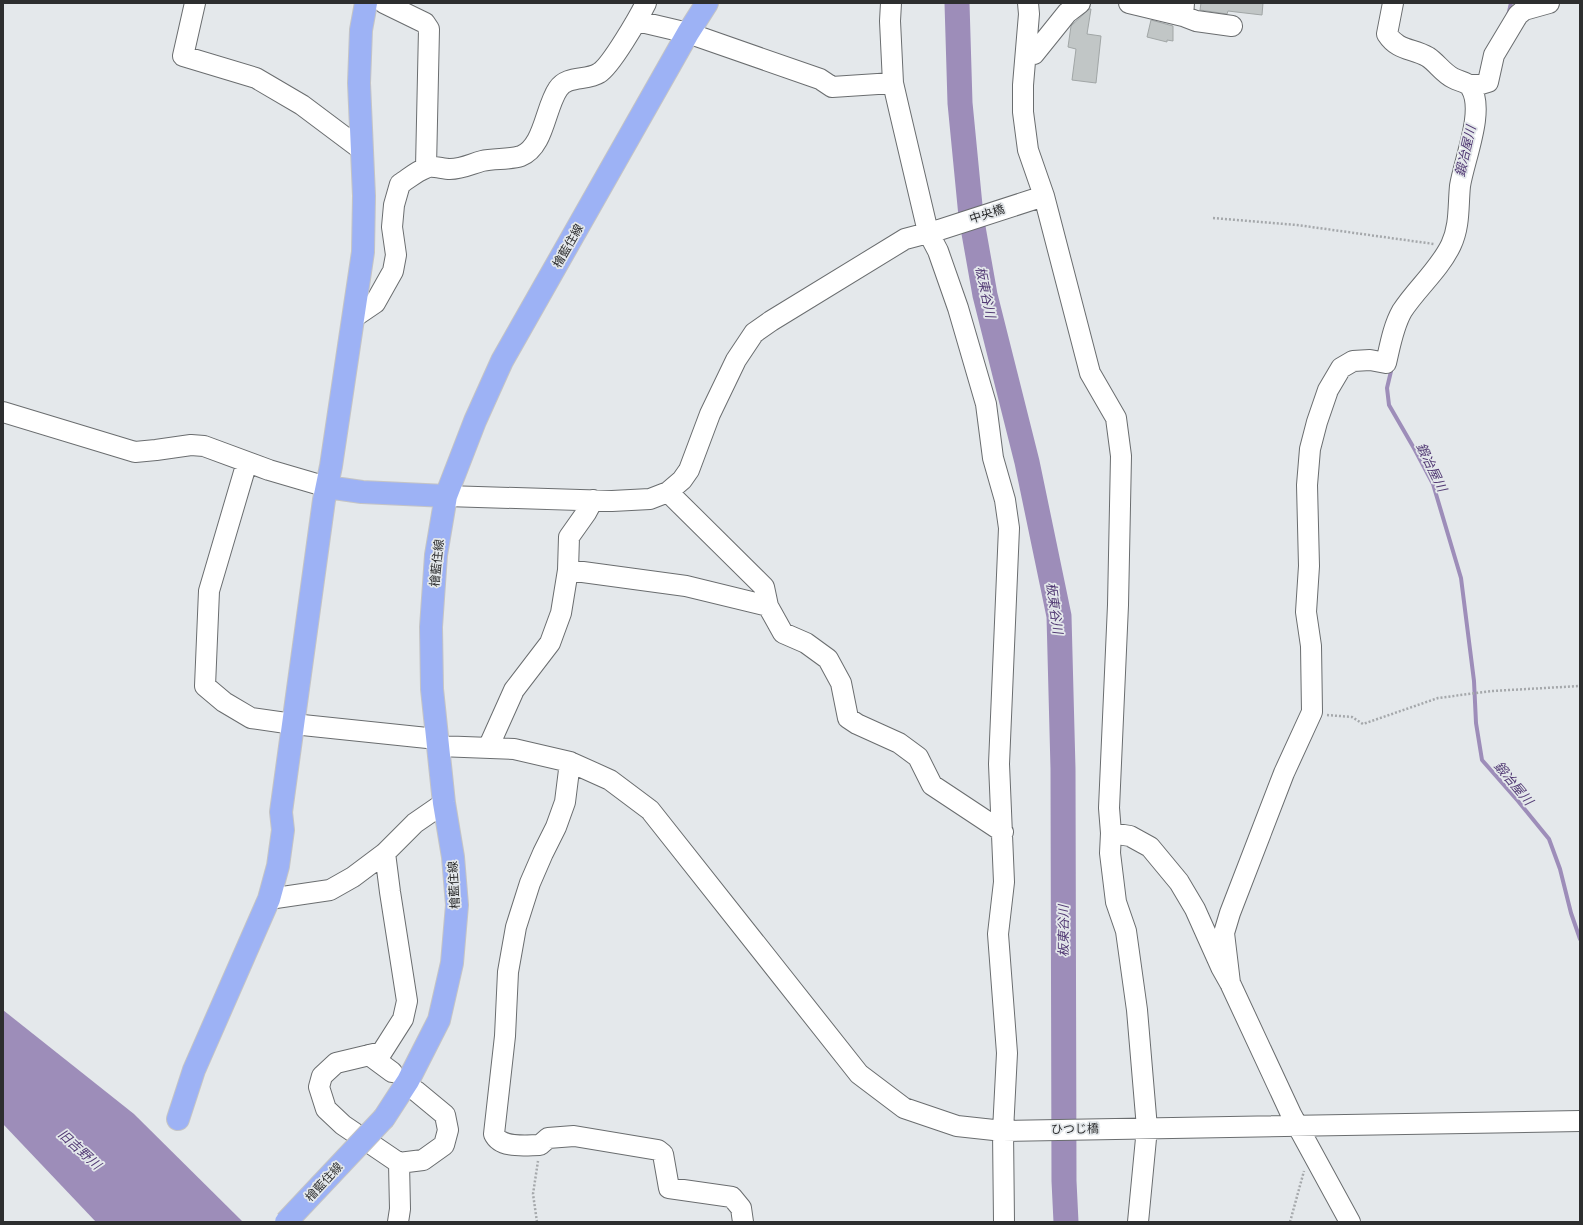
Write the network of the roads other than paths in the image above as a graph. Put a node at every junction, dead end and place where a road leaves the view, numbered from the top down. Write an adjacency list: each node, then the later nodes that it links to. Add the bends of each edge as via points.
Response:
1 (194, 3): 19 (street, via 183,56 256,78 302,105)
2 (366, 3): 19 (main road, via 361,30 359,83)
3 (384, 3): 20 (street, via 425,23 429,29)
4 (646, 3): 13 (street)
5 (707, 3): 15 (main road, 檜藍住線)
6 (891, 3): 17 (street)
7 (1028, 3): 16 (street, via 1030,14)
8 (1080, 3): 16 (street, via 1067,13 1034,54)
9 (1129, 3): 12 (street)
10 (1393, 3): 18 (street, via 1386,34 1392,42 1427,57 1444,72)
11 (1549, 3): 18 (street, via 1524,10 1518,15 1494,55 1488,82)
12 (1184, 10): 14 (street, via 1196,21)
13 (637, 21): 15 (street); 20 (street, via 599,74 568,81 558,88 532,149 521,156 482,161 468,167)
14 (1232, 26)
15 (688, 33): 17 (street, via 820,79 832,86); 28 (main road, 檜藍住線, via 502,362 475,421)
16 (1026, 54): 21 (street, via 1023,112 1028,150)
17 (893, 83): 22 (street)
18 (1469, 85): 41 (street, via 1475,97 1476,117 1460,185 1458,221 1450,246 1402,313 1394,329 1386,363 1370,360 1353,361 1341,368 1328,390 1317,422 1310,449 1307,485 1309,566 1306,612 1311,646 1312,712 1284,773 1230,913 1224,933)
19 (362, 150): 23 (main road, via 363,252)
20 (426, 167): 23 (street, via 400,184 394,205 392,227 396,255 393,271 375,303)
21 (1039, 197): 22 (street, 中央橋); 38 (street, via 1090,373 1116,418 1121,456 1118,605 1109,808)
22 (934, 231): 27 (street, 中央橋, via 905,239 771,320 754,333 736,360 710,414 689,470); 37 (street, via 986,404 993,458 1005,500 1009,528 999,764)
23 (353, 318): 26 (main road)
24 (3, 412): 25 (street, via 135,452 191,445 204,446)
25 (246, 462): 26 (street); 32 (street, ひつじ橋, via 209,591 205,686 224,702 251,718)
26 (327, 487): 28 (main road, via 362,492); 32 (main road)
27 (668, 492): 29 (street, via 650,498); 31 (street, via 764,587)
28 (446, 496): 29 (street); 33 (main road, 檜藍住線, via 436,555 431,627 432,689)
29 (593, 500): 30 (street, via 569,537)
30 (568, 570): 31 (street, via 686,586); 34 (street, via 561,613 550,643 514,690)
31 (768, 606): 37 (street, via 783,633 806,643 828,659 841,683 848,718 899,743 918,757 932,785)
32 (293, 724): 33 (street, ひつじ橋); 40 (main road, via 281,812 278,866)
33 (438, 743): 34 (street, ひつじ橋); 36 (main road, 檜藍住線)
34 (488, 748): 35 (street, ひつじ橋, via 514,749)
35 (570, 762): 49 (street, ひつじ橋, via 610,780 650,810 859,1074 904,1108 957,1126); 53 (street, via 565,802 530,883 516,927 508,972 505,1036 494,1134 496,1140 504,1144 540,1145 548,1138 574,1136 658,1150 663,1154 669,1188 732,1197 741,1208)
36 (444, 803): 39 (street, via 415,823); 51 (main road, 檜藍住線, bridge, via 453,857 457,906 452,963 439,1020 408,1081 384,1118)
37 (1003, 832): 49 (street, via 1004,882 998,934 1007,1054)
38 (1111, 833): 41 (street, via 1130,836 1150,847 1179,882); 48 (street, via 1110,853 1116,902 1126,931 1137,1010)
39 (386, 853): 40 (street, via 330,890); 42 (street, via 407,1001 403,1019 382,1052)
40 (268, 899): 45 (main road, via 194,1070)
41 (1230, 983): 47 (street)
42 (369, 1055): 43 (street); 50 (street, via 336,1063 322,1076 319,1087 326,1109 343,1125)
43 (392, 1072)
44 (416, 1091): 50 (street, via 445,1115 448,1130 444,1145 423,1160)
45 (178, 1119)
46 (1580, 1121): 47 (street, ひつじ橋)
47 (1297, 1125): 48 (street, ひつじ橋); 56 (street)
48 (1147, 1128): 49 (street, ひつじ橋); 55 (street)
49 (1004, 1131): 54 (street)
50 (399, 1163): 52 (street)
51 (286, 1222)
52 (398, 1222)
53 (743, 1222)
54 (1004, 1222)
55 (1138, 1222)
56 (1350, 1222)

